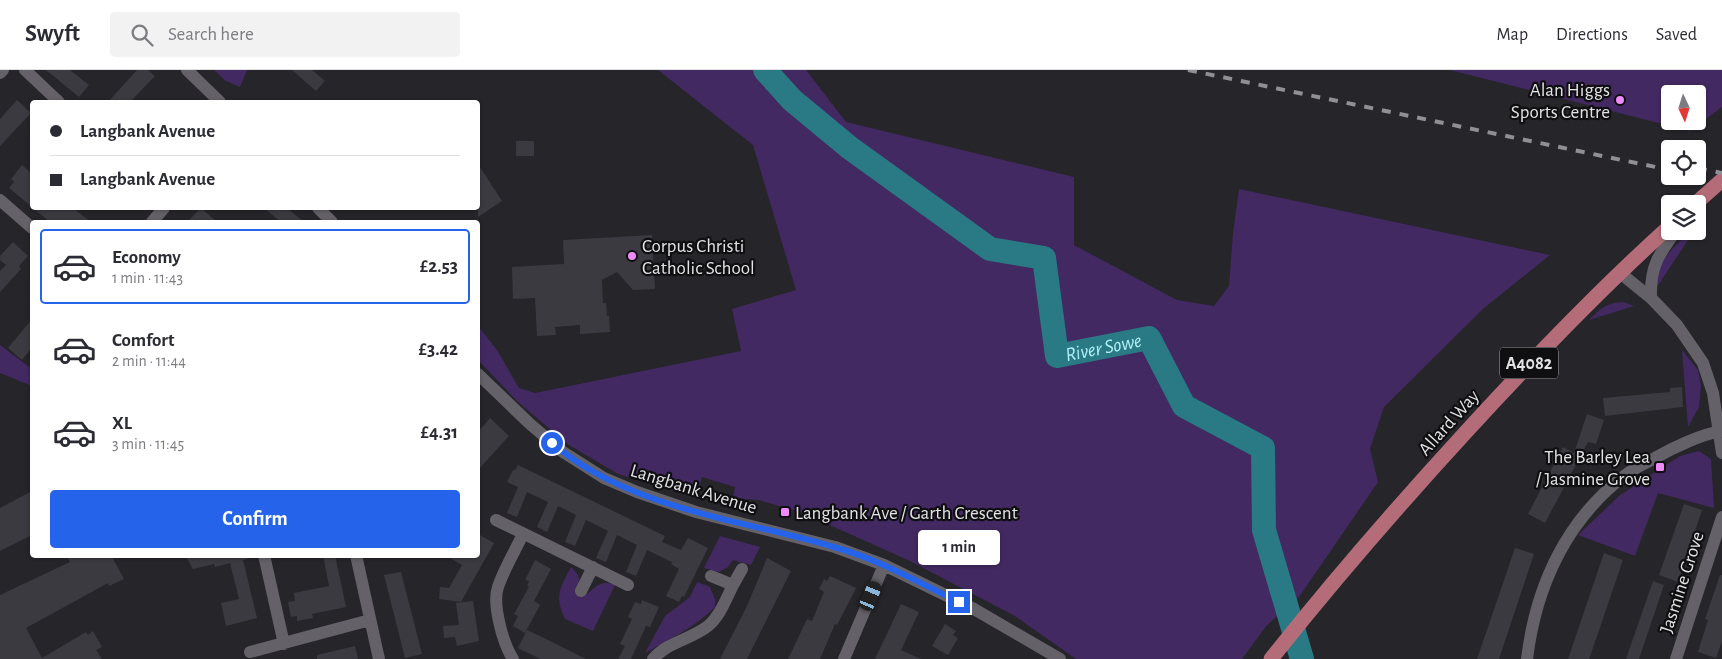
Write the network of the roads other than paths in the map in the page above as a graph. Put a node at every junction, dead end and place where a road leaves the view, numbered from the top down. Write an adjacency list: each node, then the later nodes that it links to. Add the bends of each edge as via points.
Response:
1 (3, 70): 4 (street)
2 (25, 70): 5 (street)
3 (187, 70): 6 (street)
4 (0, 73)
5 (57, 100)
6 (218, 100)
7 (1722, 180): 8 (main road)
8 (1705, 195)
9 (2, 206): 14 (street)
10 (162, 210): 12 (street)
11 (320, 210): 13 (street)
12 (154, 220)
13 (330, 220)
14 (30, 227)
15 (1661, 234): 17 (main road, Allard Way / A4082)
16 (1669, 240): 18 (street, via 1655,264)
17 (1619, 272): 18 (street); 42 (main road, Allard Way / A4082, via 1525,367 1443,457)
18 (1651, 298): 20 (street, via 1677,325 1703,363)
19 (480, 376): 27 (street, Langbank Avenue, via 563,452 604,478 696,512 835,547)
20 (1721, 431): 21 (street); 43 (street, via 1670,449 1614,485 1590,507 1564,541 1550,572 1530,634)
21 (1722, 454)
22 (1722, 517): 44 (street, Jasmine Grove)
23 (496, 520): 24 (street)
24 (523, 534): 28 (street); 38 (street, via 497,591 500,629)
25 (265, 558): 35 (street)
26 (357, 558): 34 (street)
27 (884, 565): 40 (street); 41 (street, Langbank Avenue, via 974,609)
28 (593, 568): 31 (street); 33 (street)
29 (742, 569): 32 (street)
30 (711, 576): 32 (street)
31 (628, 585)
32 (733, 585): 39 (street, via 709,625 668,645)
33 (581, 590)
34 (370, 620): 35 (street); 37 (street)
35 (284, 644): 36 (street)
36 (250, 652)
37 (379, 659)
38 (513, 659)
39 (653, 659)
40 (844, 659)
41 (1060, 659)
42 (1271, 659)
43 (1527, 659)
44 (1676, 659)

